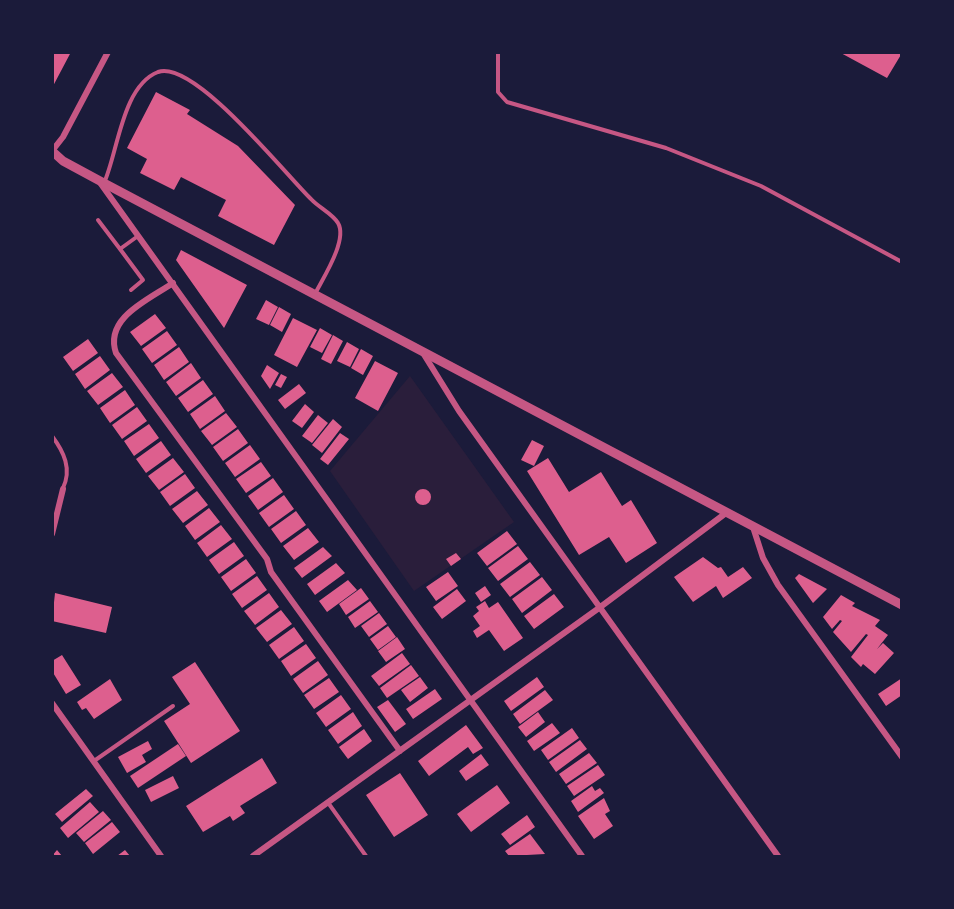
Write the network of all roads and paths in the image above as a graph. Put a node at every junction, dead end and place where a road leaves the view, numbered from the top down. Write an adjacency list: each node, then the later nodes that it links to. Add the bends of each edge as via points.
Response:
1 (108, 52): 3 (street)
2 (498, 52): 8 (lane, via 498,92 507,102 666,148 740,177)
3 (52, 151): 4 (street)
4 (102, 183): 6 (street); 11 (street); 11 (lane, via 113,164 123,121 138,88 157,72 170,70 236,117 312,201 338,223 342,239)
5 (98, 220): 7 (lane)
6 (138, 236): 7 (lane); 9 (street)
7 (120, 249): 10 (lane, via 143,280)
8 (902, 262)
9 (172, 284): 20 (street); 23 (street, via 121,319 112,342 116,353 267,559 271,572)
10 (131, 290)
11 (315, 295): 12 (street)
12 (423, 352): 15 (street); 19 (street, via 459,411)
13 (52, 436): 14 (lane, via 66,461)
14 (63, 489): 17 (street)
15 (726, 513): 16 (street); 19 (street)
16 (753, 527): 18 (street); 24 (street, via 763,558 778,585)
17 (52, 534)
18 (902, 605)
19 (599, 608): 20 (street); 31 (street)
20 (469, 700): 23 (street); 30 (street)
21 (52, 703): 25 (street)
22 (173, 706): 25 (lane)
23 (400, 751): 26 (street)
24 (902, 757)
25 (93, 760): 27 (street)
26 (329, 804): 28 (street); 29 (lane)
27 (161, 856)
28 (253, 856)
29 (366, 856)
30 (582, 856)
31 (778, 856)

